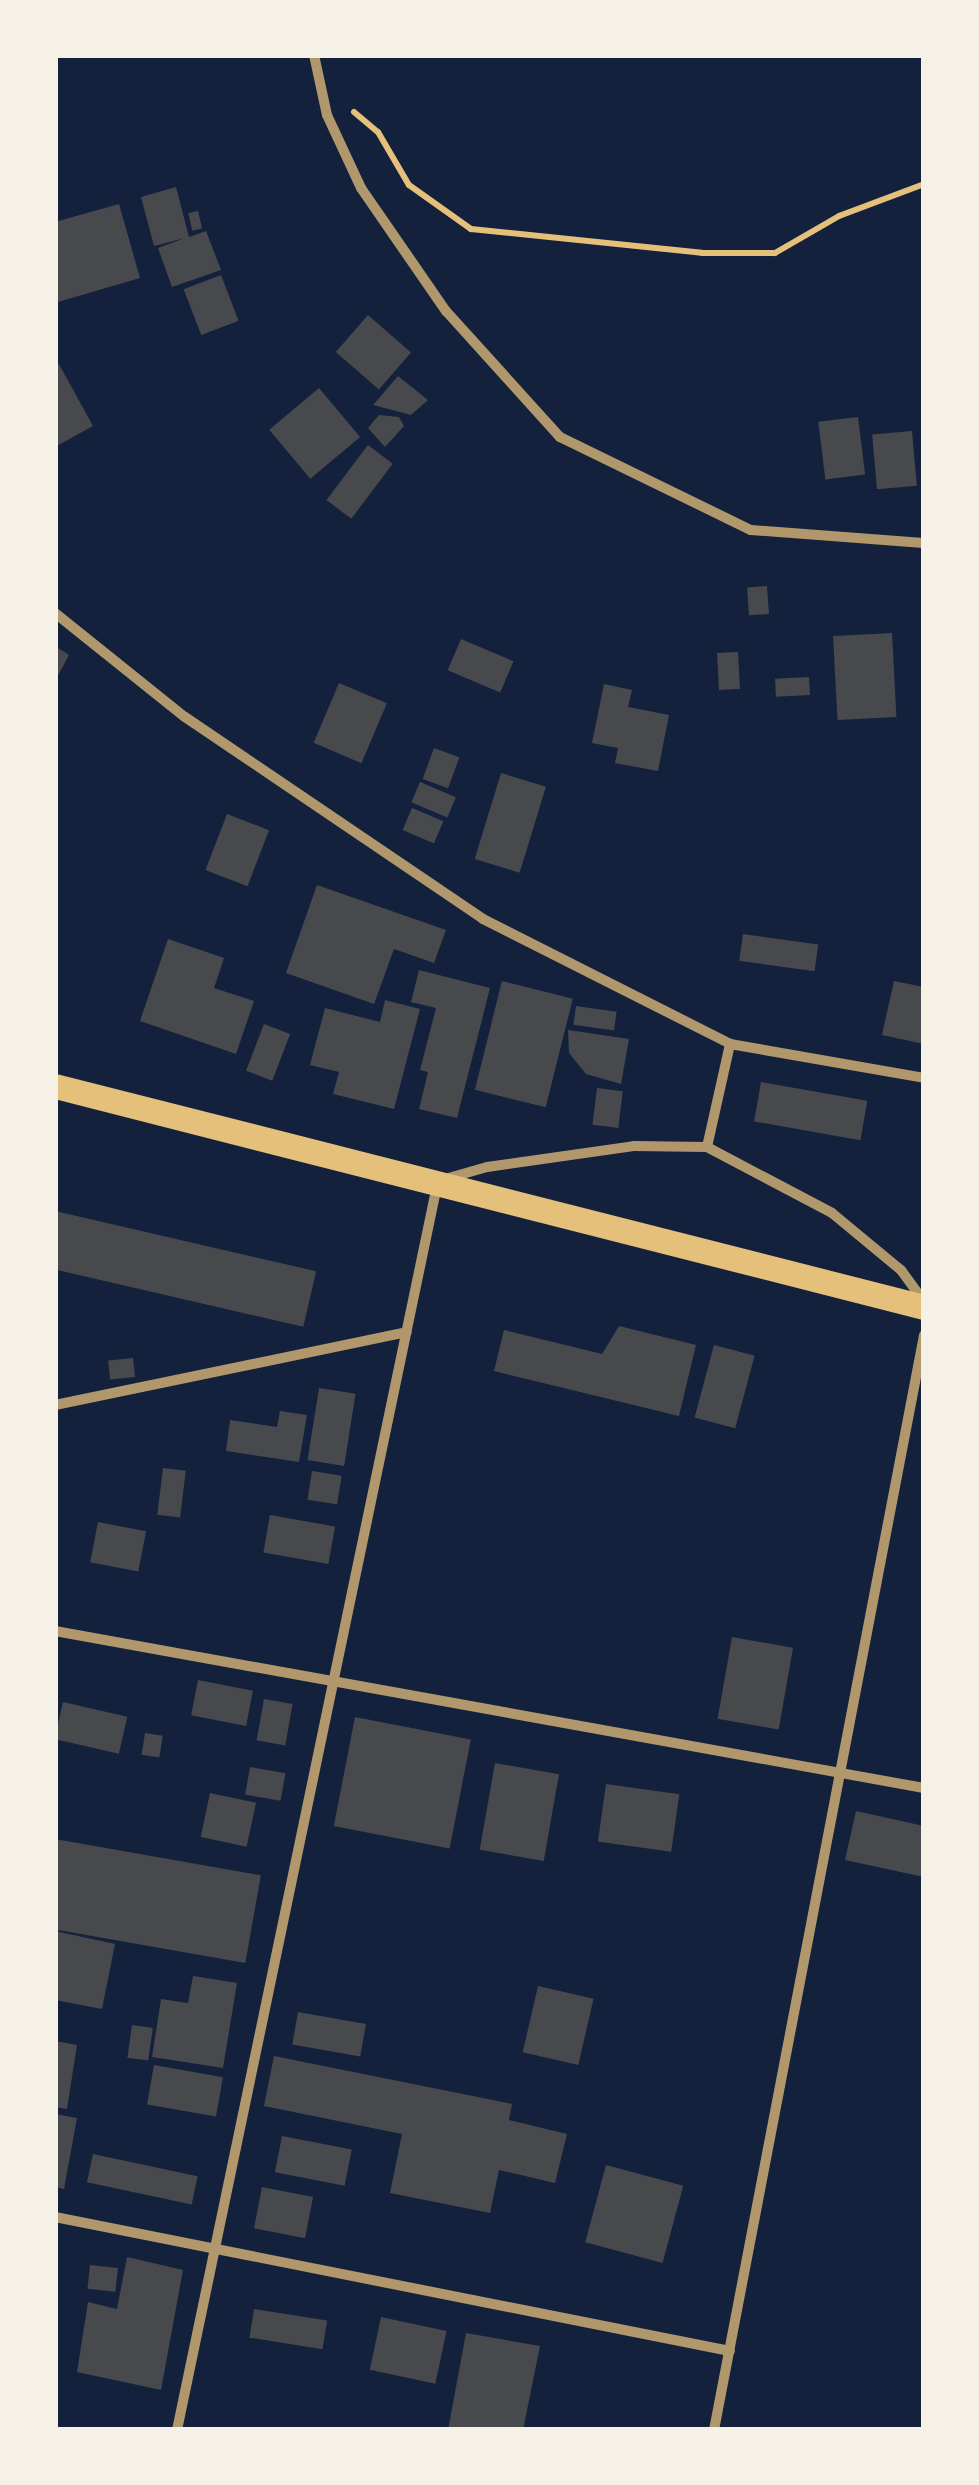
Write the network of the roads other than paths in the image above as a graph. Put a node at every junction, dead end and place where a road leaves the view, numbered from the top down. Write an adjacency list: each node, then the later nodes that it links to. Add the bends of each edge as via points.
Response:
1 (314, 55): 2 (street, via 315,78 372,204 446,311 560,437 751,530)
2 (924, 543)
3 (55, 613): 4 (street, via 185,717 483,919)
4 (730, 1044): 5 (street); 7 (street)
5 (924, 1078)
6 (55, 1086): 8 (main road)
7 (707, 1147): 8 (street, via 634,1146 487,1166); 9 (street, via 832,1213 901,1270)
8 (438, 1181): 9 (main road); 10 (street)
9 (924, 1304)
10 (406, 1332): 12 (street); 14 (street)
11 (924, 1335): 15 (street)
12 (55, 1405)
13 (55, 1631): 14 (street)
14 (334, 1679): 15 (street); 18 (street)
15 (838, 1769): 16 (street); 19 (street)
16 (924, 1788)
17 (55, 2217): 18 (street)
18 (215, 2248): 19 (street); 20 (street)
19 (730, 2351): 21 (street)
20 (177, 2430)
21 (714, 2430)

